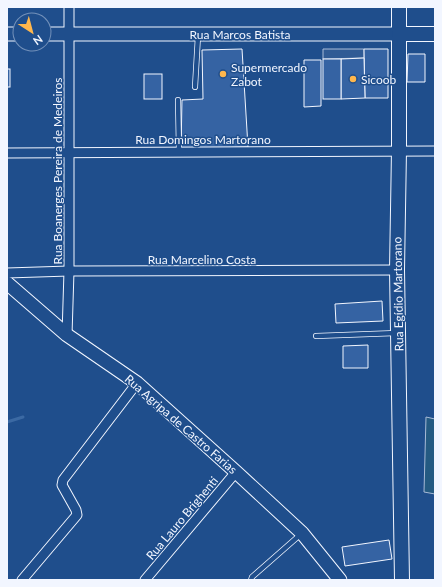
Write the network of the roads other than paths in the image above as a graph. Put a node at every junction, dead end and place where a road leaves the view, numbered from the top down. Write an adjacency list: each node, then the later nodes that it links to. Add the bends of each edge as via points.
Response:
1 (69, 7): 4 (street, Rua Boanerges Pereira de Medeiros)
2 (399, 7): 6 (main road, Rua Egídio Martorano)
3 (52, 34): 4 (street, Rua Marcos Batista)
4 (68, 34): 5 (street, Rua Marcos Batista); 12 (street, Rua Boanerges Pereira de Medeiros)
5 (198, 34): 6 (street, Rua Marcos Batista); 8 (lane)
6 (399, 34): 7 (main road, Rua Marcos Batista); 10 (main road, Rua Egídio Martorano)
7 (435, 34)
8 (195, 87)
9 (178, 100): 13 (lane)
10 (399, 150): 11 (street, Rua Domingos Martorano); 13 (street, Rua Domingos Martorano); 15 (main road, Rua Egídio Martorano)
11 (435, 151)
12 (68, 152): 13 (street, Rua Domingos Martorano); 14 (street, Rua Domingos Martorano); 16 (street, Rua Boanerges Pereira de Medeiros)
13 (179, 152)
14 (7, 153)
15 (396, 270): 16 (street, Rua Marcelino Costa); 19 (main road, Rua Egídio Martorano)
16 (68, 271): 17 (street, Rua Marcelino Costa); 20 (street, Rua Boanerges Pereira de Medeiros)
17 (7, 273)
18 (7, 283): 20 (street, Rua Agripa de Castro Farias)
19 (398, 333): 21 (lane); 29 (main road, Rua Egídio Martorano)
20 (66, 335): 22 (street, Rua Agripa de Castro Farias)
21 (316, 336)
22 (137, 383): 23 (street, Rua Agripa de Castro Farias); 25 (street, via 63,480 62,485 77,515)
23 (236, 472): 24 (street, Rua Agripa de Castro Farias); 26 (street, Rua Lauro Brighenti)
24 (302, 533): 27 (lane); 28 (street, Rua Agripa de Castro Farias)
25 (22, 580)
26 (145, 580)
27 (251, 580)
28 (340, 580)
29 (402, 580)

